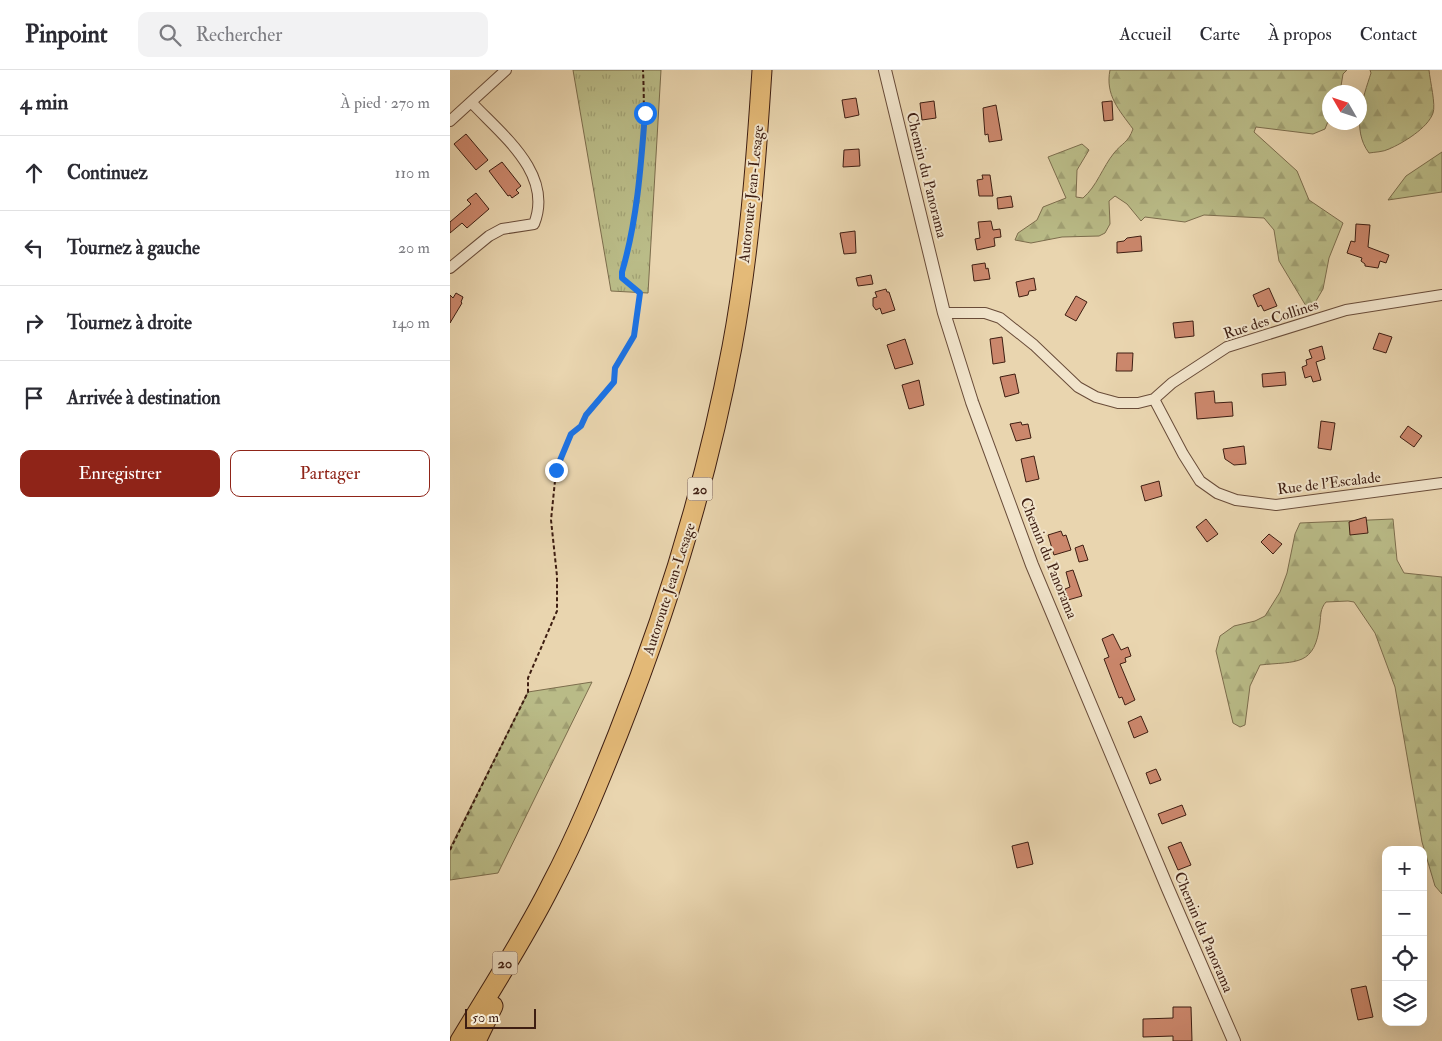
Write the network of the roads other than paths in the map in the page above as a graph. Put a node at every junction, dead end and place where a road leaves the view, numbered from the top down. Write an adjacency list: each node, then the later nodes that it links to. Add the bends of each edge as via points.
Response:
1 (506, 70): 4 (street)
2 (762, 70): 11 (highway, Autoroute Jean-Lesage / 20, via 753,204 733,345 711,449 683,552 641,676 601,776)
3 (885, 70): 8 (street, Chemin du Panorama)
4 (472, 103): 5 (street); 6 (street, via 526,160 534,178 539,205 534,224 496,232)
5 (450, 121)
6 (450, 268)
7 (1442, 295): 9 (street, Rue des Collines, via 1346,310 1228,347)
8 (944, 313): 9 (street, Rue des Collines, via 985,313 1000,318 1034,344 1078,387 1096,397 1118,403 1138,403); 14 (street, Chemin du Panorama, via 972,402 1032,565)
9 (1154, 398): 10 (street, Rue de l'Escalade, via 1200,481 1217,493 1236,500 1276,505)
10 (1442, 483)
11 (551, 885): 12 (highway, Autoroute Jean-Lesage / 20); 13 (highway)
12 (460, 1041)
13 (476, 1041)
14 (1234, 1041)

